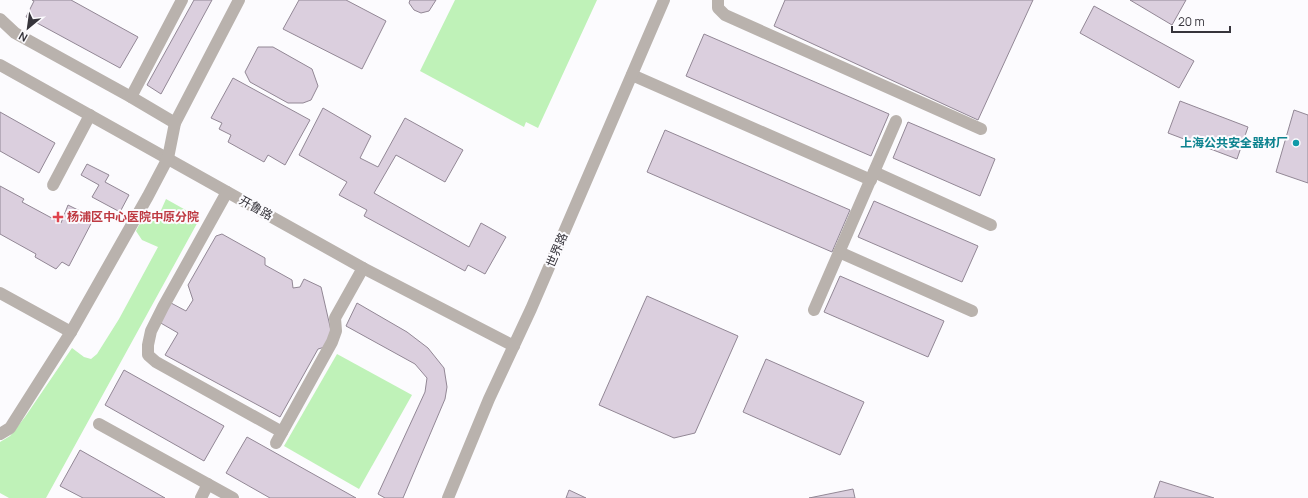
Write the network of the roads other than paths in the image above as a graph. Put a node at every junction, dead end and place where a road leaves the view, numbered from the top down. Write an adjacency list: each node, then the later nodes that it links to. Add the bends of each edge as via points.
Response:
1 (182, 0): 8 (street)
2 (239, 0): 11 (street)
3 (664, 0): 7 (street, 世界路)
4 (718, 0): 12 (street, via 718,8 725,15)
5 (0, 19): 8 (street, via 15,33)
6 (0, 65): 9 (street, 开鲁路)
7 (632, 75): 14 (street); 24 (street, 世界路)
8 (131, 97): 11 (street)
9 (90, 116): 13 (street, 开鲁路); 15 (street)
10 (896, 121): 14 (street)
11 (176, 123): 13 (street)
12 (981, 129)
13 (168, 158): 16 (street, 开鲁路); 23 (street)
14 (872, 176): 17 (street); 18 (street)
15 (53, 185)
16 (227, 192): 19 (street, 开鲁路); 26 (street, via 162,307 151,331 148,355 156,362)
17 (991, 225)
18 (839, 252): 21 (street); 22 (street)
19 (363, 268): 24 (street, 开鲁路); 26 (street, via 335,318 336,331 332,342)
20 (0, 293): 23 (street)
21 (814, 310)
22 (972, 311)
23 (71, 332): 27 (street, via 10,428)
24 (514, 346): 32 (street, 世界路)
25 (99, 424): 29 (street)
26 (282, 432): 28 (street)
27 (0, 434)
28 (276, 443)
29 (208, 484): 30 (street); 31 (street)
30 (201, 498)
31 (233, 498)
32 (448, 498)

